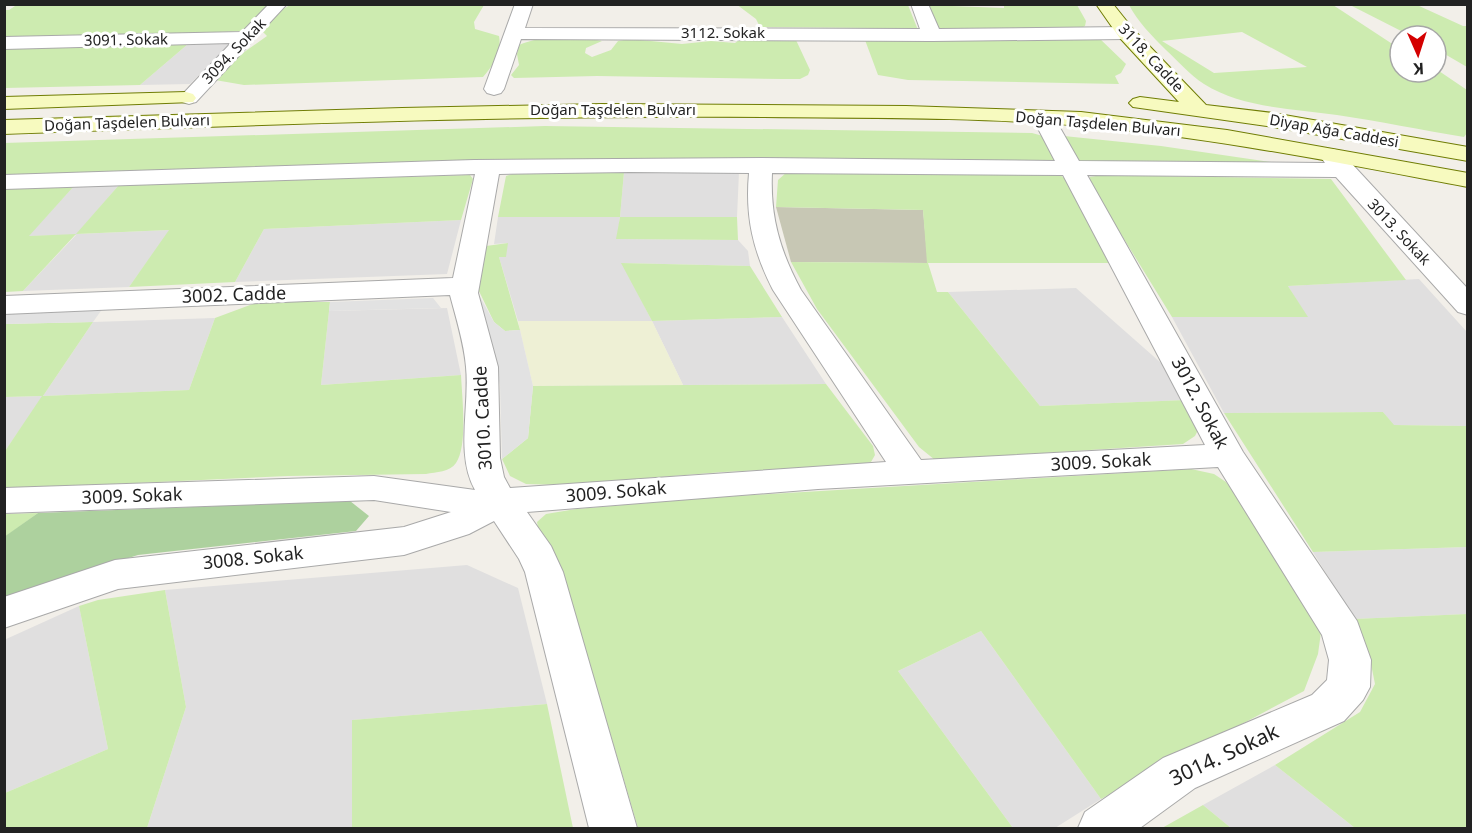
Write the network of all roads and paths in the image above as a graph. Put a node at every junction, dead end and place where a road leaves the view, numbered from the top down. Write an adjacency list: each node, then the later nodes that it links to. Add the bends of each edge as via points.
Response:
1 (279, 4): 8 (street, 3094. Sokak)
2 (524, 4): 5 (street)
3 (919, 4): 7 (street)
4 (1104, 4): 6 (main road, 3118. Cadde)
5 (514, 33): 7 (street, 3112. Sokak); 10 (street)
6 (1126, 33): 7 (street, 3112. Sokak); 17 (main road, 3118. Cadde)
7 (932, 35)
8 (248, 37): 9 (street, 3091. Sokak); 14 (street, 3094. Sokak)
9 (4, 43)
10 (494, 88): 11 (main road, Doğan Taşdelen Bulvarı); 12 (main road, Doğan Taşdelen Bulvarı)
11 (516, 88)
12 (471, 89)
13 (213, 97): 14 (main road, Doğan Taşdelen Bulvarı)
14 (189, 98): 16 (main road, Doğan Taşdelen Bulvarı)
15 (1116, 101): 17 (main road, Doğan Taşdelen Bulvarı)
16 (4, 103)
17 (1199, 110): 21 (main road, Diyap Ağa Caddesi)
18 (1043, 117): 19 (main road, Doğan Taşdelen Bulvarı, via 594,109); 20 (main road, Doğan Taşdelen Bulvarı, via 1150,126); 25 (street, 3012. Sokak)
19 (4, 127)
20 (1220, 137): 22 (main road, Diyap Ağa Caddesi)
21 (1467, 154)
22 (1337, 163): 25 (street); 26 (main road, Diyap Ağa Caddesi); 30 (street, 3013. Sokak)
23 (761, 165): 24 (street); 25 (street); 32 (street, via 759,222 776,270)
24 (488, 167): 27 (street); 28 (street, 3010. Cadde)
25 (1068, 167): 31 (street, 3012. Sokak)
26 (1467, 180)
27 (4, 182)
28 (464, 286): 29 (street, 3002. Cadde); 34 (street, 3010. Cadde, via 482,368 484,468)
29 (4, 305)
30 (1467, 306)
31 (1228, 455): 32 (street, 3009. Sokak); 36 (street, 3012. Sokak, via 1342,632 1350,660)
32 (911, 472): 34 (street, 3009. Sokak, via 677,486)
33 (4, 501): 34 (street, 3009. Sokak, via 374,488 478,503)
34 (500, 502): 35 (street, 3008. Sokak, via 456,525 404,541 115,575); 37 (street, 3010. Cadde, via 544,572)
35 (4, 613)
36 (1348, 687): 38 (street, 3014. Sokak, via 1328,708 1179,773)
37 (613, 828)
38 (1102, 828)

